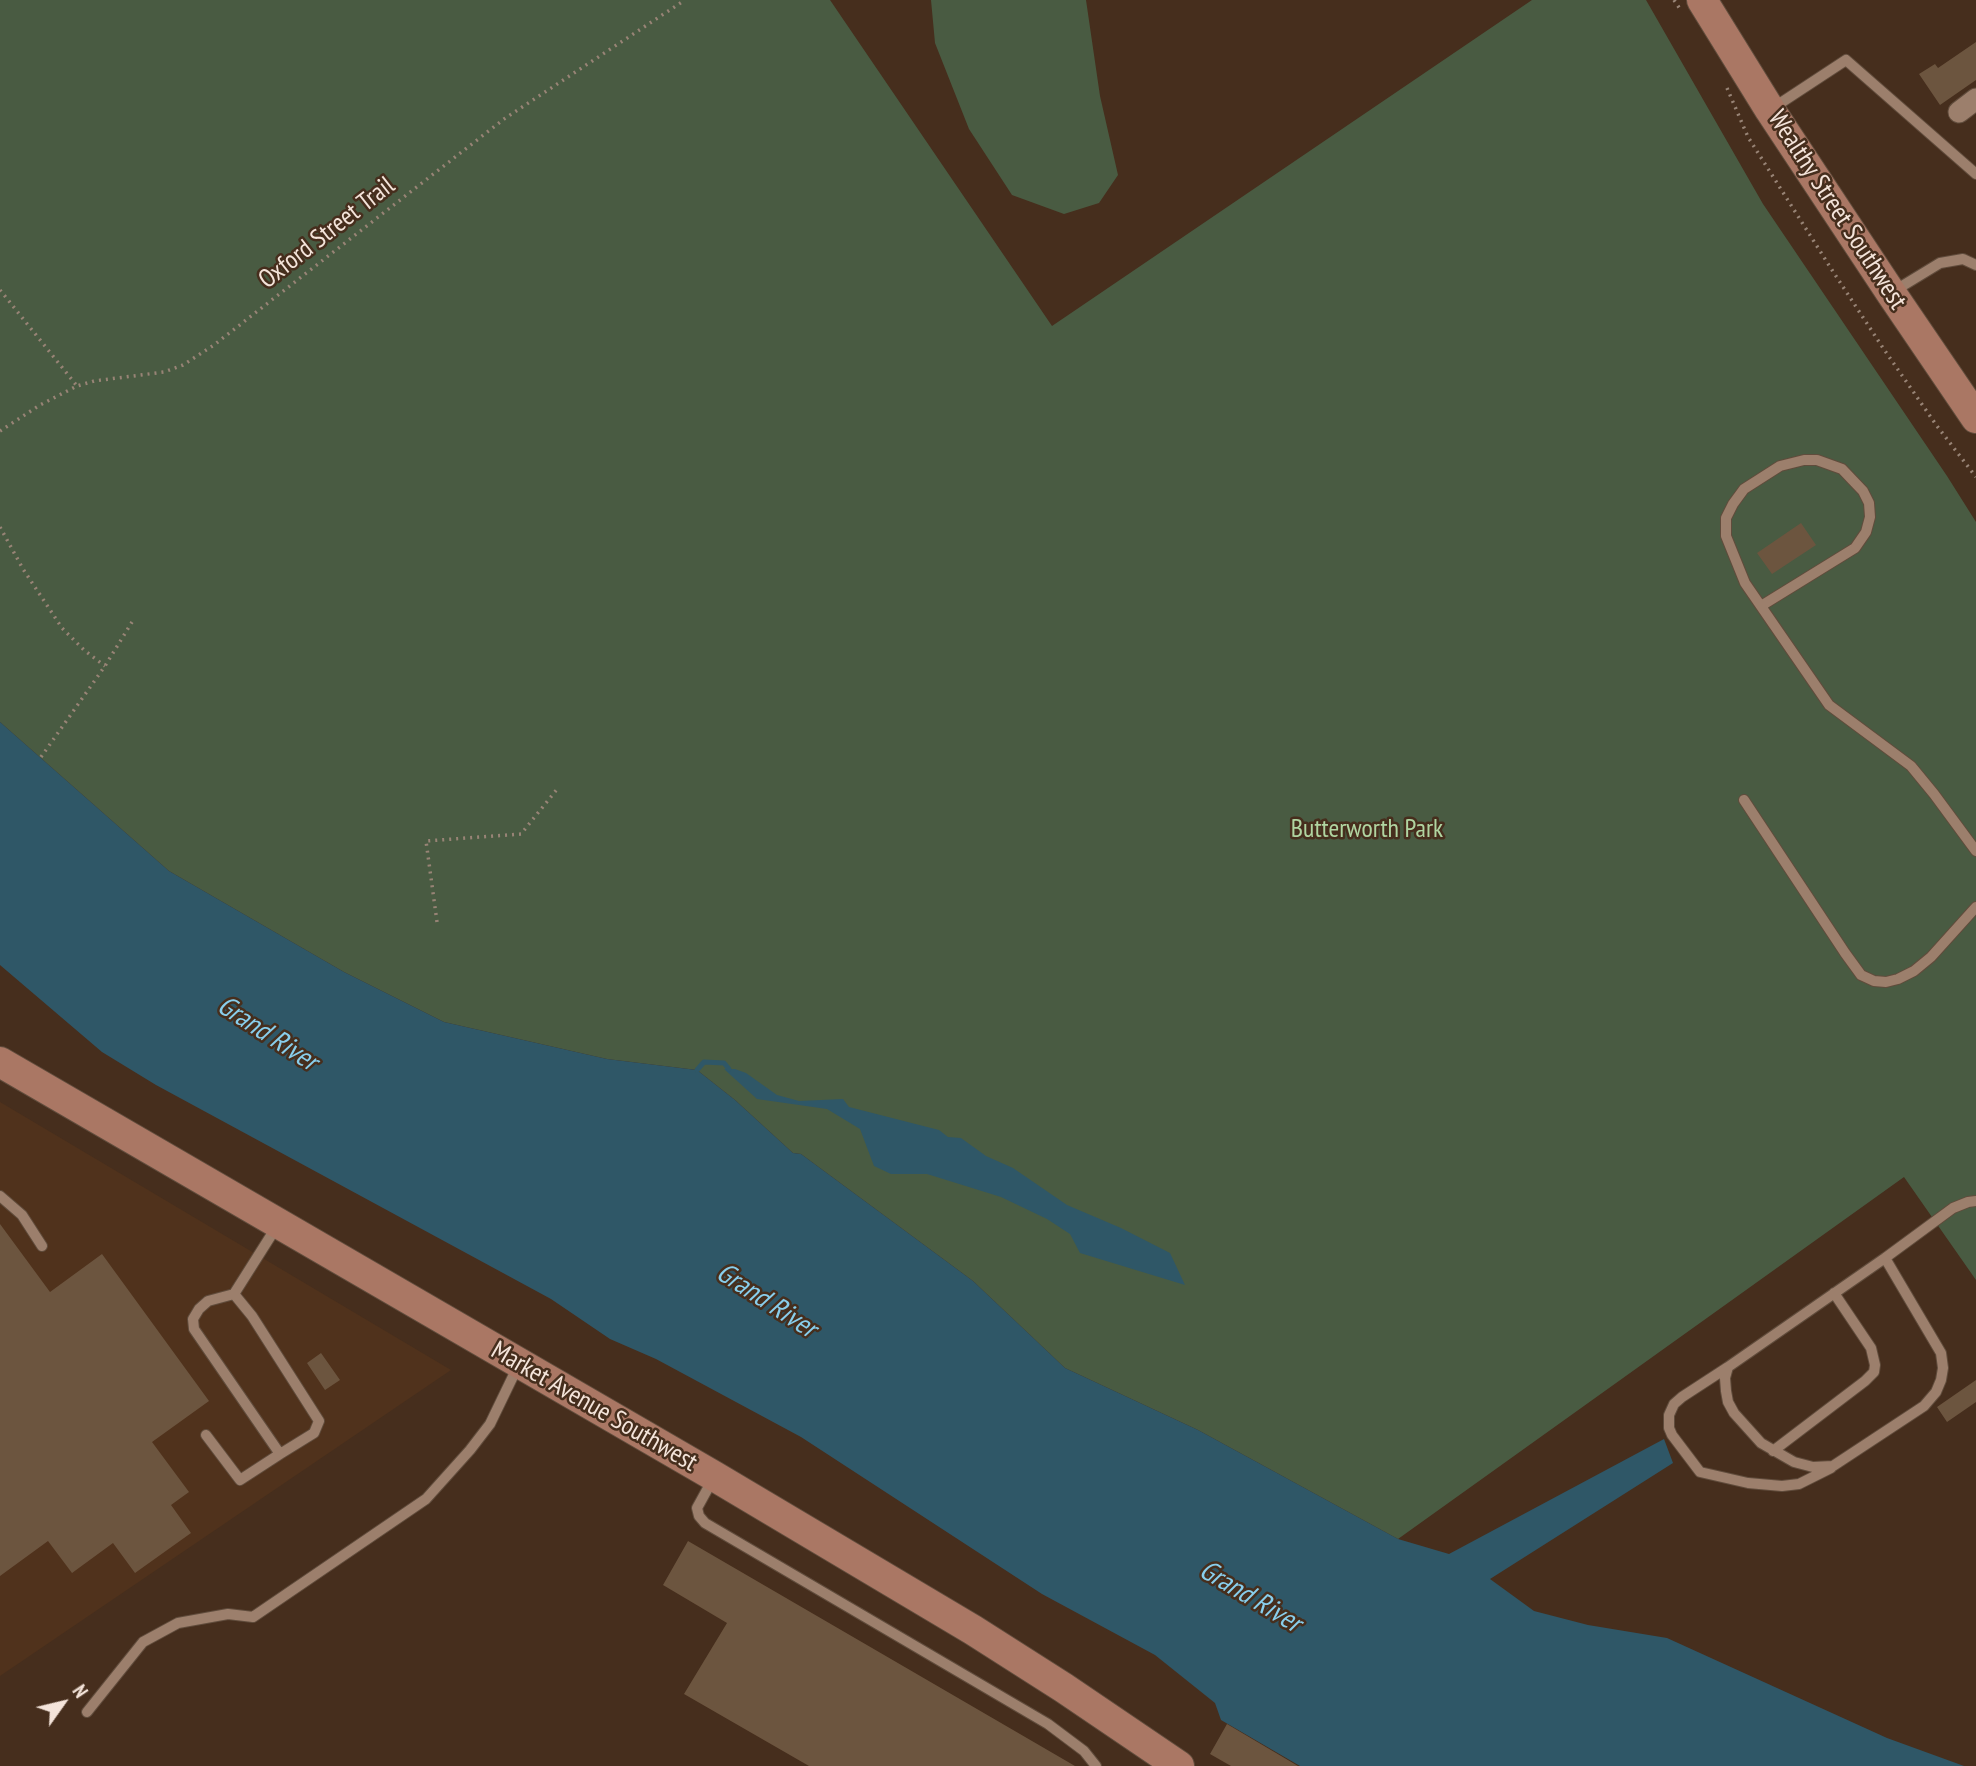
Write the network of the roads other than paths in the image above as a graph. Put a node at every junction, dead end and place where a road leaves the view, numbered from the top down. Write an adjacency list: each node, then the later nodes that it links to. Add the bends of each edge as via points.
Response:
1 (1691, 5): 2 (main road, Wealthy Street Southwest)
2 (1770, 110): 3 (lane, via 1846,60); 5 (main road, Wealthy Street Southwest)
3 (1975, 171)
4 (1976, 265): 5 (lane, via 1963,259 1940,263)
5 (1891, 293): 6 (main road, Wealthy Street Southwest)
6 (1976, 418)
7 (1761, 606): 7 (lane, via 1745,583 1726,536 1726,518 1733,504 1744,489 1780,466 1817,460 1842,469 1869,503 1866,532 1855,548); 9 (lane, via 1829,705 1911,766)
8 (1744, 800): 10 (lane, via 1845,953 1861,975 1874,981 1898,979 1913,971)
9 (1976, 851)
10 (1976, 907)
11 (0, 1062): 14 (main road, Market Avenue Southwest)
12 (0, 1196): 15 (lane, via 22,1216)
13 (1976, 1201): 16 (lane, via 1953,1209)
14 (279, 1224): 18 (lane); 19 (main road, Market Avenue Southwest)
15 (42, 1246)
16 (1885, 1258): 17 (lane); 24 (lane, via 1941,1353 1941,1380 1924,1406)
17 (1834, 1293): 20 (lane); 22 (lane, via 1871,1348 1874,1372)
18 (234, 1294): 23 (lane, via 319,1421 314,1433); 23 (lane, via 208,1301 193,1319 194,1329)
19 (519, 1363): 25 (main road, Market Avenue Southwest); 26 (lane, via 490,1424 426,1499 253,1617 228,1615 178,1623 143,1642)
20 (1728, 1367): 22 (lane, via 1726,1391 1734,1413); 24 (lane, via 1674,1404 1669,1415 1672,1435 1700,1472 1782,1486 1799,1484)
21 (206, 1435): 23 (lane, via 240,1480)
22 (1773, 1451): 24 (lane, via 1813,1467)
23 (280, 1454)
24 (1833, 1466)
25 (714, 1476): 27 (lane, via 697,1508 705,1523 1048,1724); 28 (main road, Market Avenue Southwest, via 974,1630)
26 (87, 1712)
27 (1096, 1766)
28 (1179, 1766)

